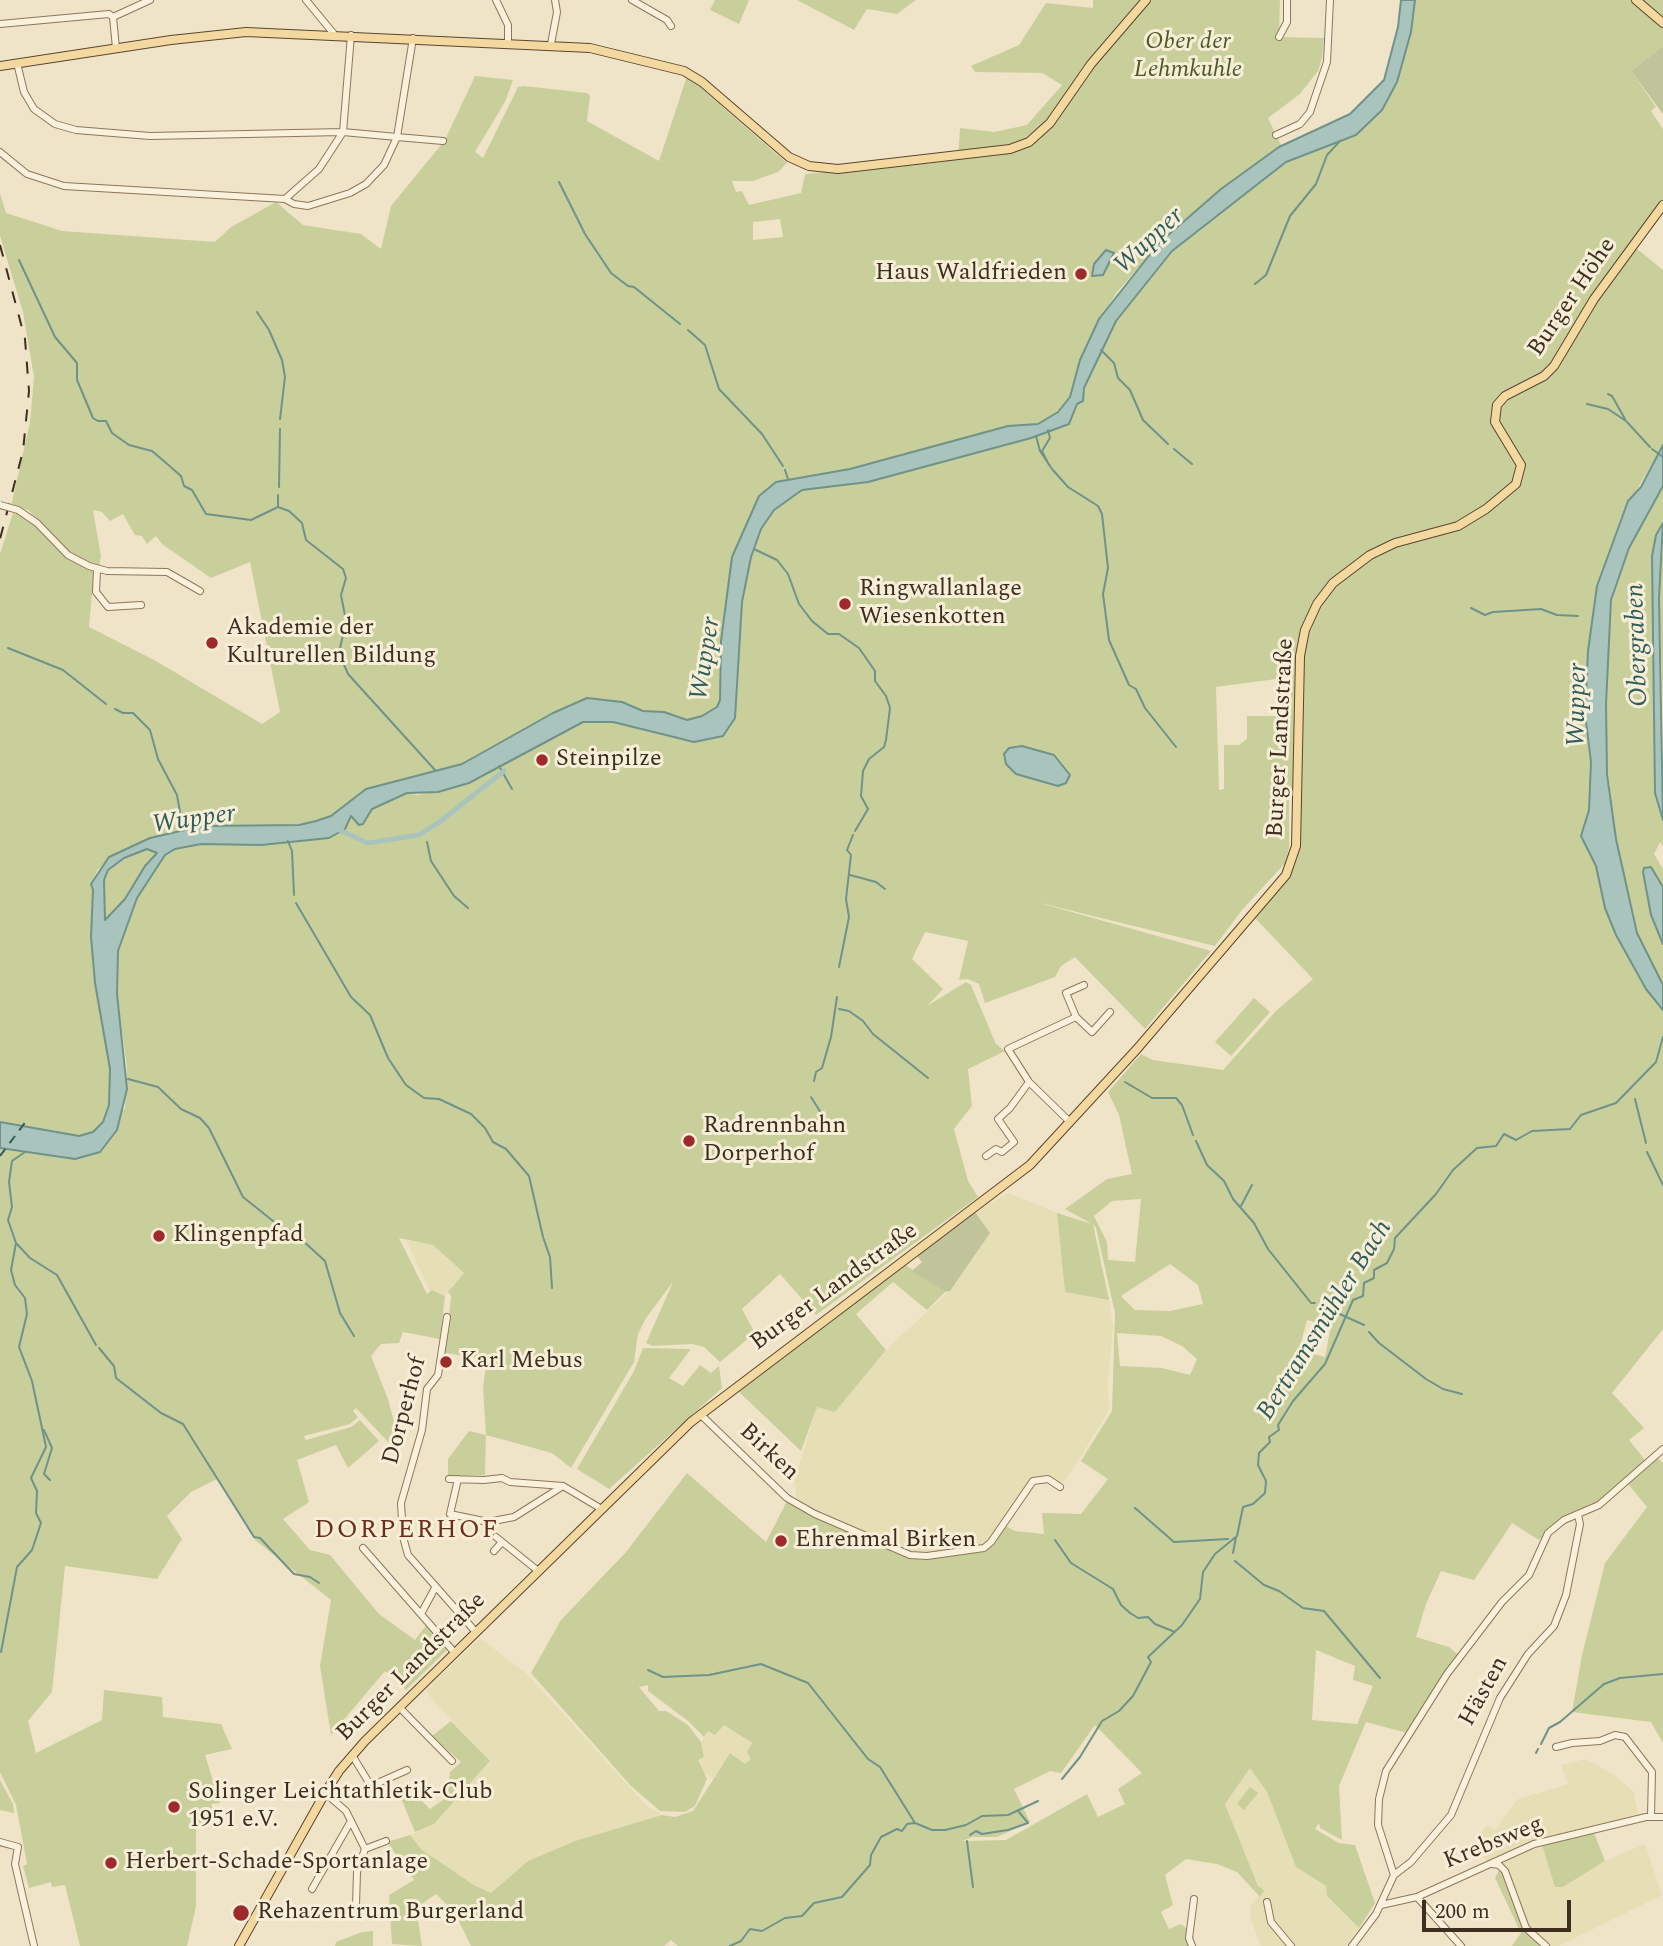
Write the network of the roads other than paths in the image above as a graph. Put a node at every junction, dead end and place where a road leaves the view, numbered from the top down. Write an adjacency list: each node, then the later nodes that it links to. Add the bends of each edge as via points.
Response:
1 (150, 0): 10 (street)
2 (306, 0): 14 (street)
3 (496, 0): 18 (street, via 508,25)
4 (555, 0): 19 (street)
5 (632, 0): 13 (street)
6 (1146, 0): 19 (main road, via 1091,64 1050,123 1020,146 838,169 809,166 784,153 684,71 604,49)
7 (1287, 0): 16 (street, via 1287,22)
8 (1330, 0): 24 (street, via 1326,62 1310,112 1300,124)
9 (1636, 0): 11 (main road)
10 (113, 18): 12 (street, via 109,14); 20 (street)
11 (1663, 23)
12 (0, 24)
13 (671, 26)
14 (334, 34): 15 (main road); 20 (main road, via 223,33)
15 (351, 35): 17 (main road); 23 (street)
16 (1279, 37)
17 (413, 38): 18 (main road); 25 (street)
18 (508, 42): 19 (main road)
19 (551, 44)
20 (116, 48): 21 (main road)
21 (17, 63): 22 (main road); 23 (street, via 34,109 68,128 150,136)
22 (0, 66)
23 (343, 132): 25 (street); 28 (street, via 319,169)
24 (1276, 135)
25 (397, 137): 26 (street); 28 (street, via 384,165 350,193 309,206)
26 (443, 141)
27 (0, 152): 28 (street, via 27,174 64,186)
28 (285, 199)
29 (1663, 205): 33 (main road, Burger Höhe, via 1594,299 1552,368 1497,405 1496,422 1521,466 1516,484 1458,526 1395,543 1370,555 1333,583)
30 (0, 505): 31 (street, bridge, via 18,510 68,555)
31 (97, 570): 32 (street, via 167,572); 34 (street, via 96,592 108,607)
32 (200, 591)
33 (1317, 604): 39 (main road, Burger Landstraße, via 1300,656 1296,850 1291,868)
34 (141, 605)
35 (1084, 985): 37 (street, via 1066,993)
36 (1110, 1012): 37 (street, via 1091,1032)
37 (1076, 1017): 38 (street, via 1009,1047)
38 (1028, 1082): 39 (street); 40 (street, via 998,1119 1014,1142 1002,1152 996,1149)
39 (1070, 1122): 42 (main road, Burger Landstraße, via 1015,1178)
40 (986, 1156)
41 (447, 1317): 53 (street, Dorperhof, via 438,1375 427,1389 422,1430 401,1503 405,1549)
42 (700, 1414): 47 (street, Birken, via 787,1498 910,1555 984,1548 1033,1481 1048,1479); 48 (main road, Burger Landstraße)
43 (1663, 1449): 49 (street, via 1599,1505)
44 (449, 1479): 45 (street)
45 (457, 1479): 46 (street, via 502,1478); 46 (street, via 450,1514 488,1522 514,1517)
46 (563, 1486): 48 (street)
47 (1060, 1487)
48 (600, 1508): 52 (main road, Burger Landstraße)
49 (1578, 1515): 70 (street, Hästen, via 1566,1595 1554,1626 1528,1654 1500,1698 1451,1815); 70 (street, via 1548,1533 1528,1575 1447,1674 1384,1774 1379,1829)
50 (363, 1548): 54 (street)
51 (494, 1551): 52 (street, via 499,1540)
52 (537, 1570): 55 (main road, Burger Landstraße)
53 (435, 1588): 54 (street); 55 (street, Dorperhof)
54 (422, 1612): 56 (street)
55 (475, 1631): 56 (main road, Burger Landstraße)
56 (454, 1652): 57 (main road, Burger Landstraße)
57 (399, 1707): 59 (main road, Burger Landstraße); 60 (street)
58 (1556, 1747): 63 (street, via 1617,1735 1626,1738 1653,1772)
59 (352, 1755): 61 (street, via 371,1786); 62 (main road, Burger Landstraße)
60 (452, 1761)
61 (407, 1770)
62 (325, 1793): 65 (street); 78 (main road, Burger Landstraße)
63 (1651, 1816): 64 (street, Krebsweg); 69 (street, Krebsweg, via 1535,1844)
64 (1663, 1817)
65 (351, 1821): 68 (street); 71 (street)
66 (386, 1841): 68 (street)
67 (0, 1842): 77 (street, via 18,1847 15,1864)
68 (365, 1849): 76 (street, via 357,1872)
69 (1490, 1864): 72 (street, Krebsweg); 83 (street, via 1505,1871 1526,1928)
70 (1394, 1875): 75 (street)
71 (312, 1889)
72 (1417, 1897): 75 (street, Krebsweg); 82 (street)
73 (1194, 1899): 79 (street)
74 (1266, 1902): 80 (street, via 1271,1923)
75 (1381, 1905): 81 (street)
76 (356, 1906)
77 (34, 1946)
78 (239, 1946)
79 (1192, 1946)
80 (1291, 1946)
81 (1352, 1946)
82 (1461, 1946)
83 (1546, 1946)

